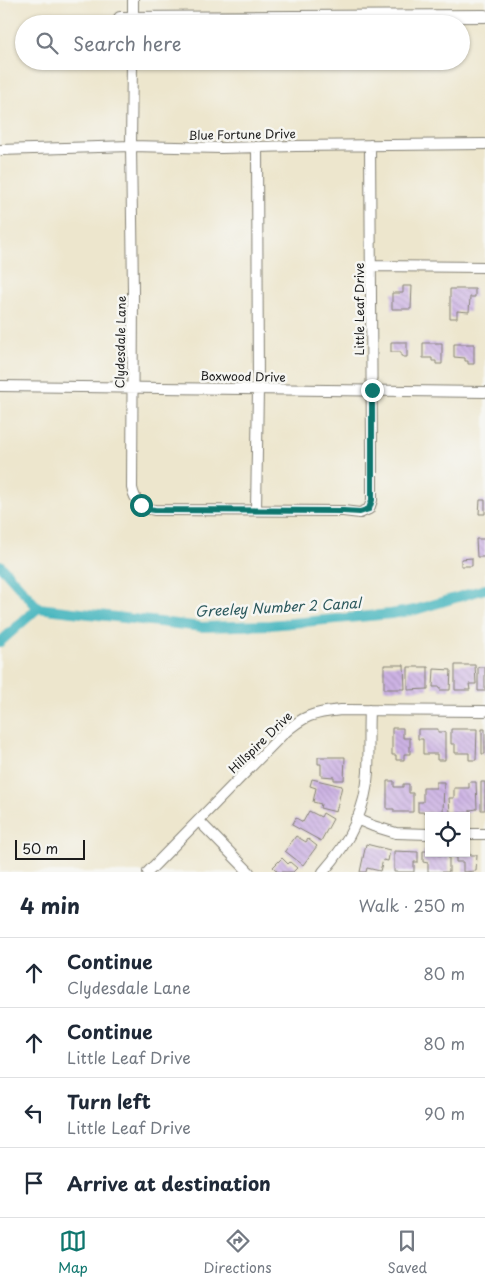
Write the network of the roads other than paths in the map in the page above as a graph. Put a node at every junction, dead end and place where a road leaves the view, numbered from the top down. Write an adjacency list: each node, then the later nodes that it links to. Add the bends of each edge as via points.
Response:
1 (133, 0): 2 (street)
2 (130, 15)
3 (470, 16): 4 (street)
4 (485, 16)
5 (132, 70): 8 (street, Clydesdale Lane)
6 (485, 144): 7 (street, Blue Fortune Drive)
7 (370, 145): 9 (street, Blue Fortune Drive); 11 (street, Little Leaf Drive)
8 (131, 146): 9 (street, Blue Fortune Drive); 10 (street, Blue Fortune Drive); 14 (street, Clydesdale Lane)
9 (257, 147): 15 (street)
10 (0, 150)
11 (371, 266): 12 (street); 16 (street, Little Leaf Drive)
12 (485, 267)
13 (0, 386): 14 (street, Boxwood Drive)
14 (132, 387): 15 (street, Boxwood Drive); 18 (street, Clydesdale Lane, via 132,488 141,505 155,510)
15 (258, 389): 16 (street, Boxwood Drive); 18 (street)
16 (372, 390): 17 (street, Boxwood Drive); 18 (street, Little Leaf Drive, via 372,500 369,509 360,512)
17 (485, 392)
18 (256, 510)
19 (369, 710): 20 (street, Hillspire Drive); 21 (street, via 368,773); 22 (street, Hillspire Drive, via 324,712 306,716 295,723)
20 (485, 711)
21 (356, 819): 23 (street, via 396,833); 28 (street, via 348,840)
22 (198, 821): 26 (street, Hillspire Drive); 27 (street)
23 (425, 834)
24 (470, 834): 25 (street)
25 (485, 834)
26 (148, 872)
27 (249, 872)
28 (323, 872)

